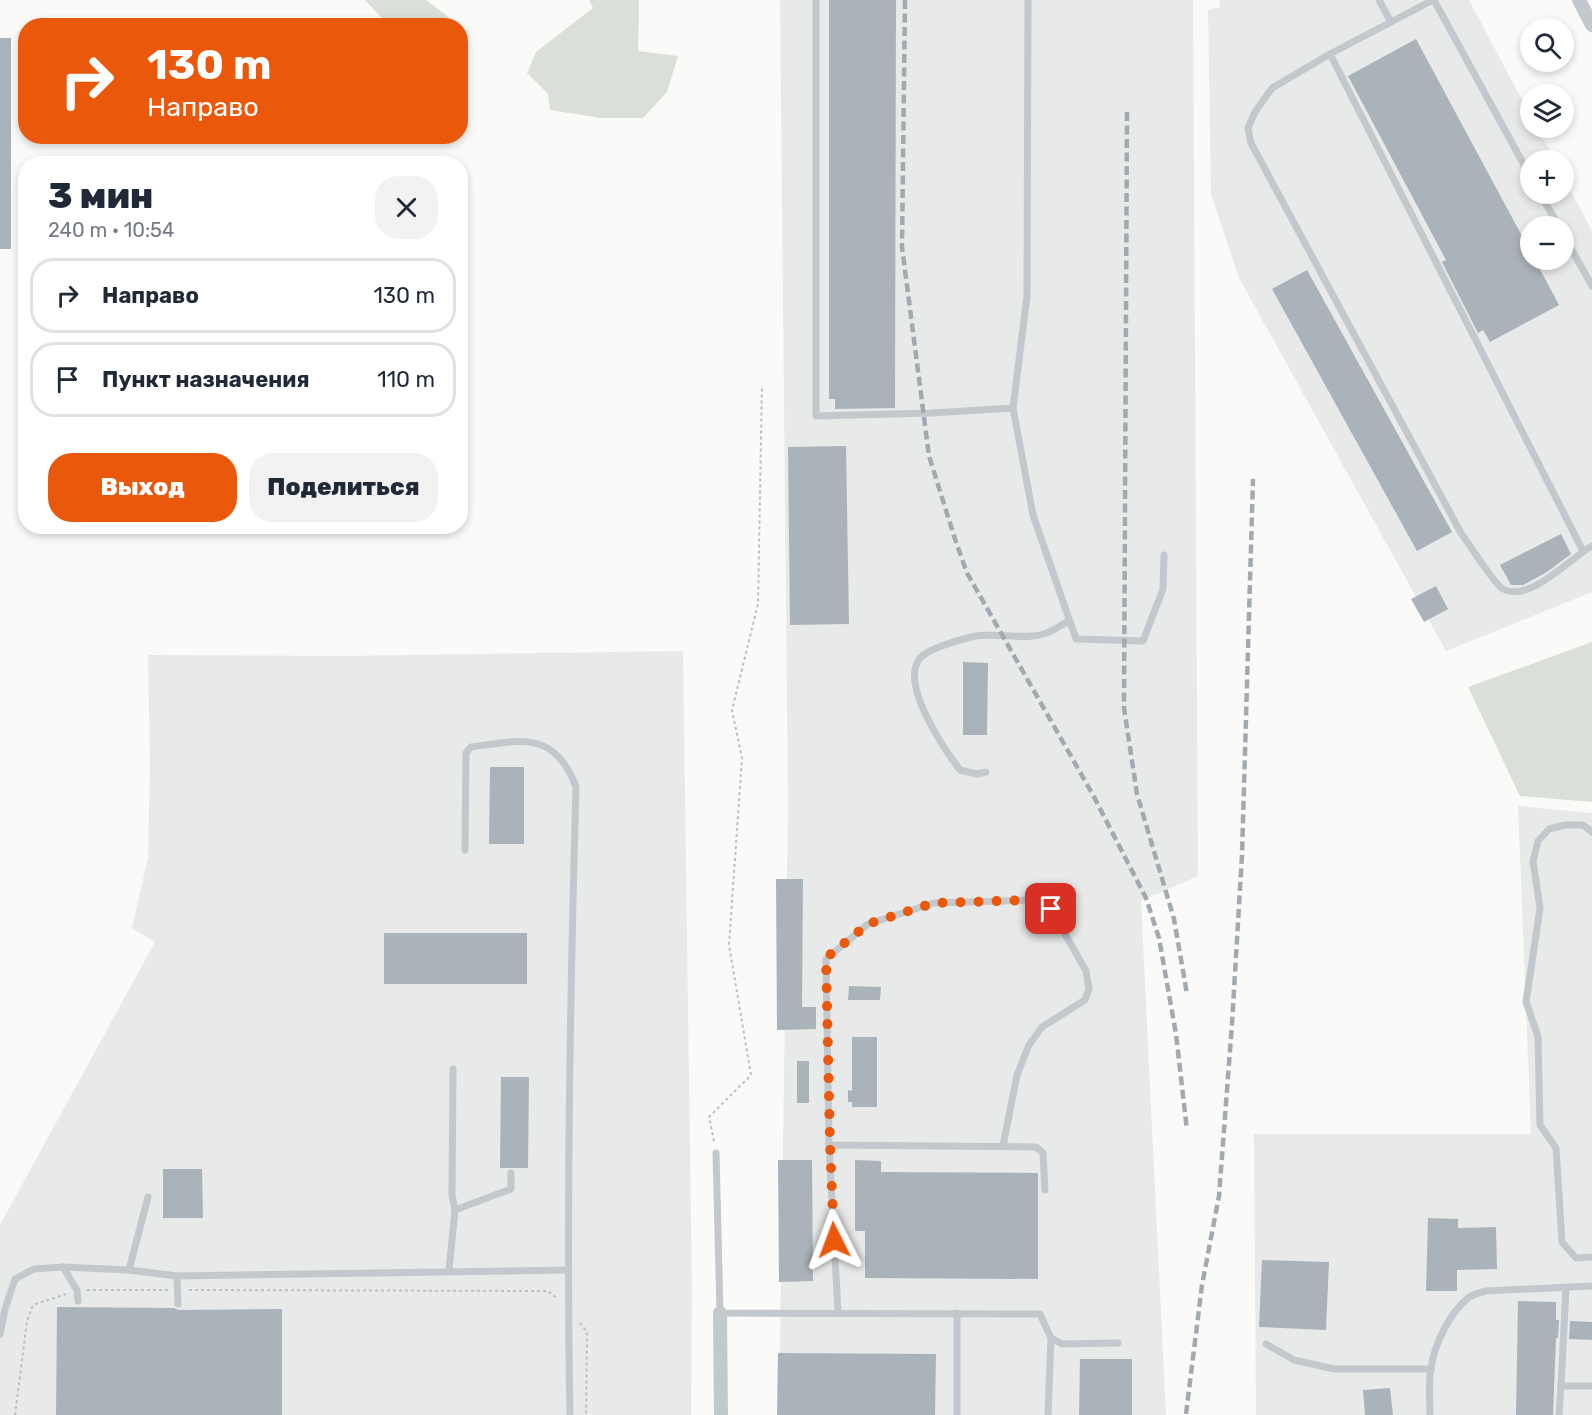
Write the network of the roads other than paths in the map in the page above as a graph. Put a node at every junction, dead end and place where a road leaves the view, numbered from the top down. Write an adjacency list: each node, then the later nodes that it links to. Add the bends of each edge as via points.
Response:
1 (816, 0): 12 (lane, via 816,416)
2 (1028, 0): 12 (lane, via 1027,296)
3 (1379, 0): 6 (lane)
4 (1434, 0): 6 (lane); 9 (lane)
5 (1579, 0): 7 (street)
6 (1391, 22): 8 (lane)
7 (1592, 25)
8 (1330, 54): 14 (lane); 14 (lane, via 1272,88 1248,129 1251,143 1461,533 1490,574 1502,588 1515,592 1543,582)
9 (1520, 158)
10 (1574, 254): 11 (lane)
11 (1592, 286)
12 (1013, 408): 16 (lane, via 1033,515)
13 (1592, 546): 14 (lane)
14 (1583, 551)
15 (1164, 555): 16 (lane, via 1163,589 1143,641 1076,639)
16 (1069, 621): 17 (lane, via 1043,634 957,640 920,658 915,685 919,700 948,755 960,770)
17 (986, 772)
18 (1592, 832): 28 (lane, via 1582,825 1565,825 1549,829 1538,841 1533,861 1540,908 1526,1002 1538,1036 1540,1125 1556,1148 1562,1242 1576,1258)
19 (465, 850): 32 (lane, via 466,753 471,747 518,741 539,744 563,759 576,787)
20 (453, 1069): 27 (lane)
21 (830, 1144): 22 (lane); 22 (lane, via 826,958 868,924 934,903 1034,900 1051,909 1086,971 1089,989 1085,1000 1042,1027 1029,1045 1017,1075); 38 (lane)
22 (1003, 1146): 25 (lane, via 1036,1147 1043,1153)
23 (716, 1153): 39 (lane)
24 (511, 1173): 27 (lane, via 511,1189)
25 (1045, 1190)
26 (148, 1197): 30 (lane)
27 (455, 1209): 31 (lane)
28 (1592, 1257)
29 (63, 1267): 30 (lane); 36 (lane, via 77,1290); 41 (lane, via 34,1269 15,1279)
30 (129, 1270): 33 (lane)
31 (449, 1270): 32 (lane); 33 (lane)
32 (567, 1270): 48 (lane)
33 (177, 1276): 37 (lane)
34 (1592, 1286): 35 (lane)
35 (1566, 1288): 45 (lane, via 1486,1291 1470,1296 1443,1331); 46 (lane)
36 (78, 1301)
37 (178, 1304)
38 (838, 1312): 39 (lane); 40 (lane)
39 (720, 1313): 49 (street)
40 (957, 1313): 42 (lane, via 1040,1314); 50 (lane)
41 (0, 1334)
42 (1050, 1338): 43 (lane, via 1062,1344); 51 (lane)
43 (1118, 1343)
44 (1266, 1344): 45 (lane, via 1294,1360 1334,1369)
45 (1431, 1369): 52 (lane)
46 (1561, 1386): 47 (lane); 53 (lane)
47 (1592, 1386)
48 (570, 1415)
49 (721, 1415)
50 (957, 1415)
51 (1048, 1415)
52 (1430, 1415)
53 (1559, 1415)

